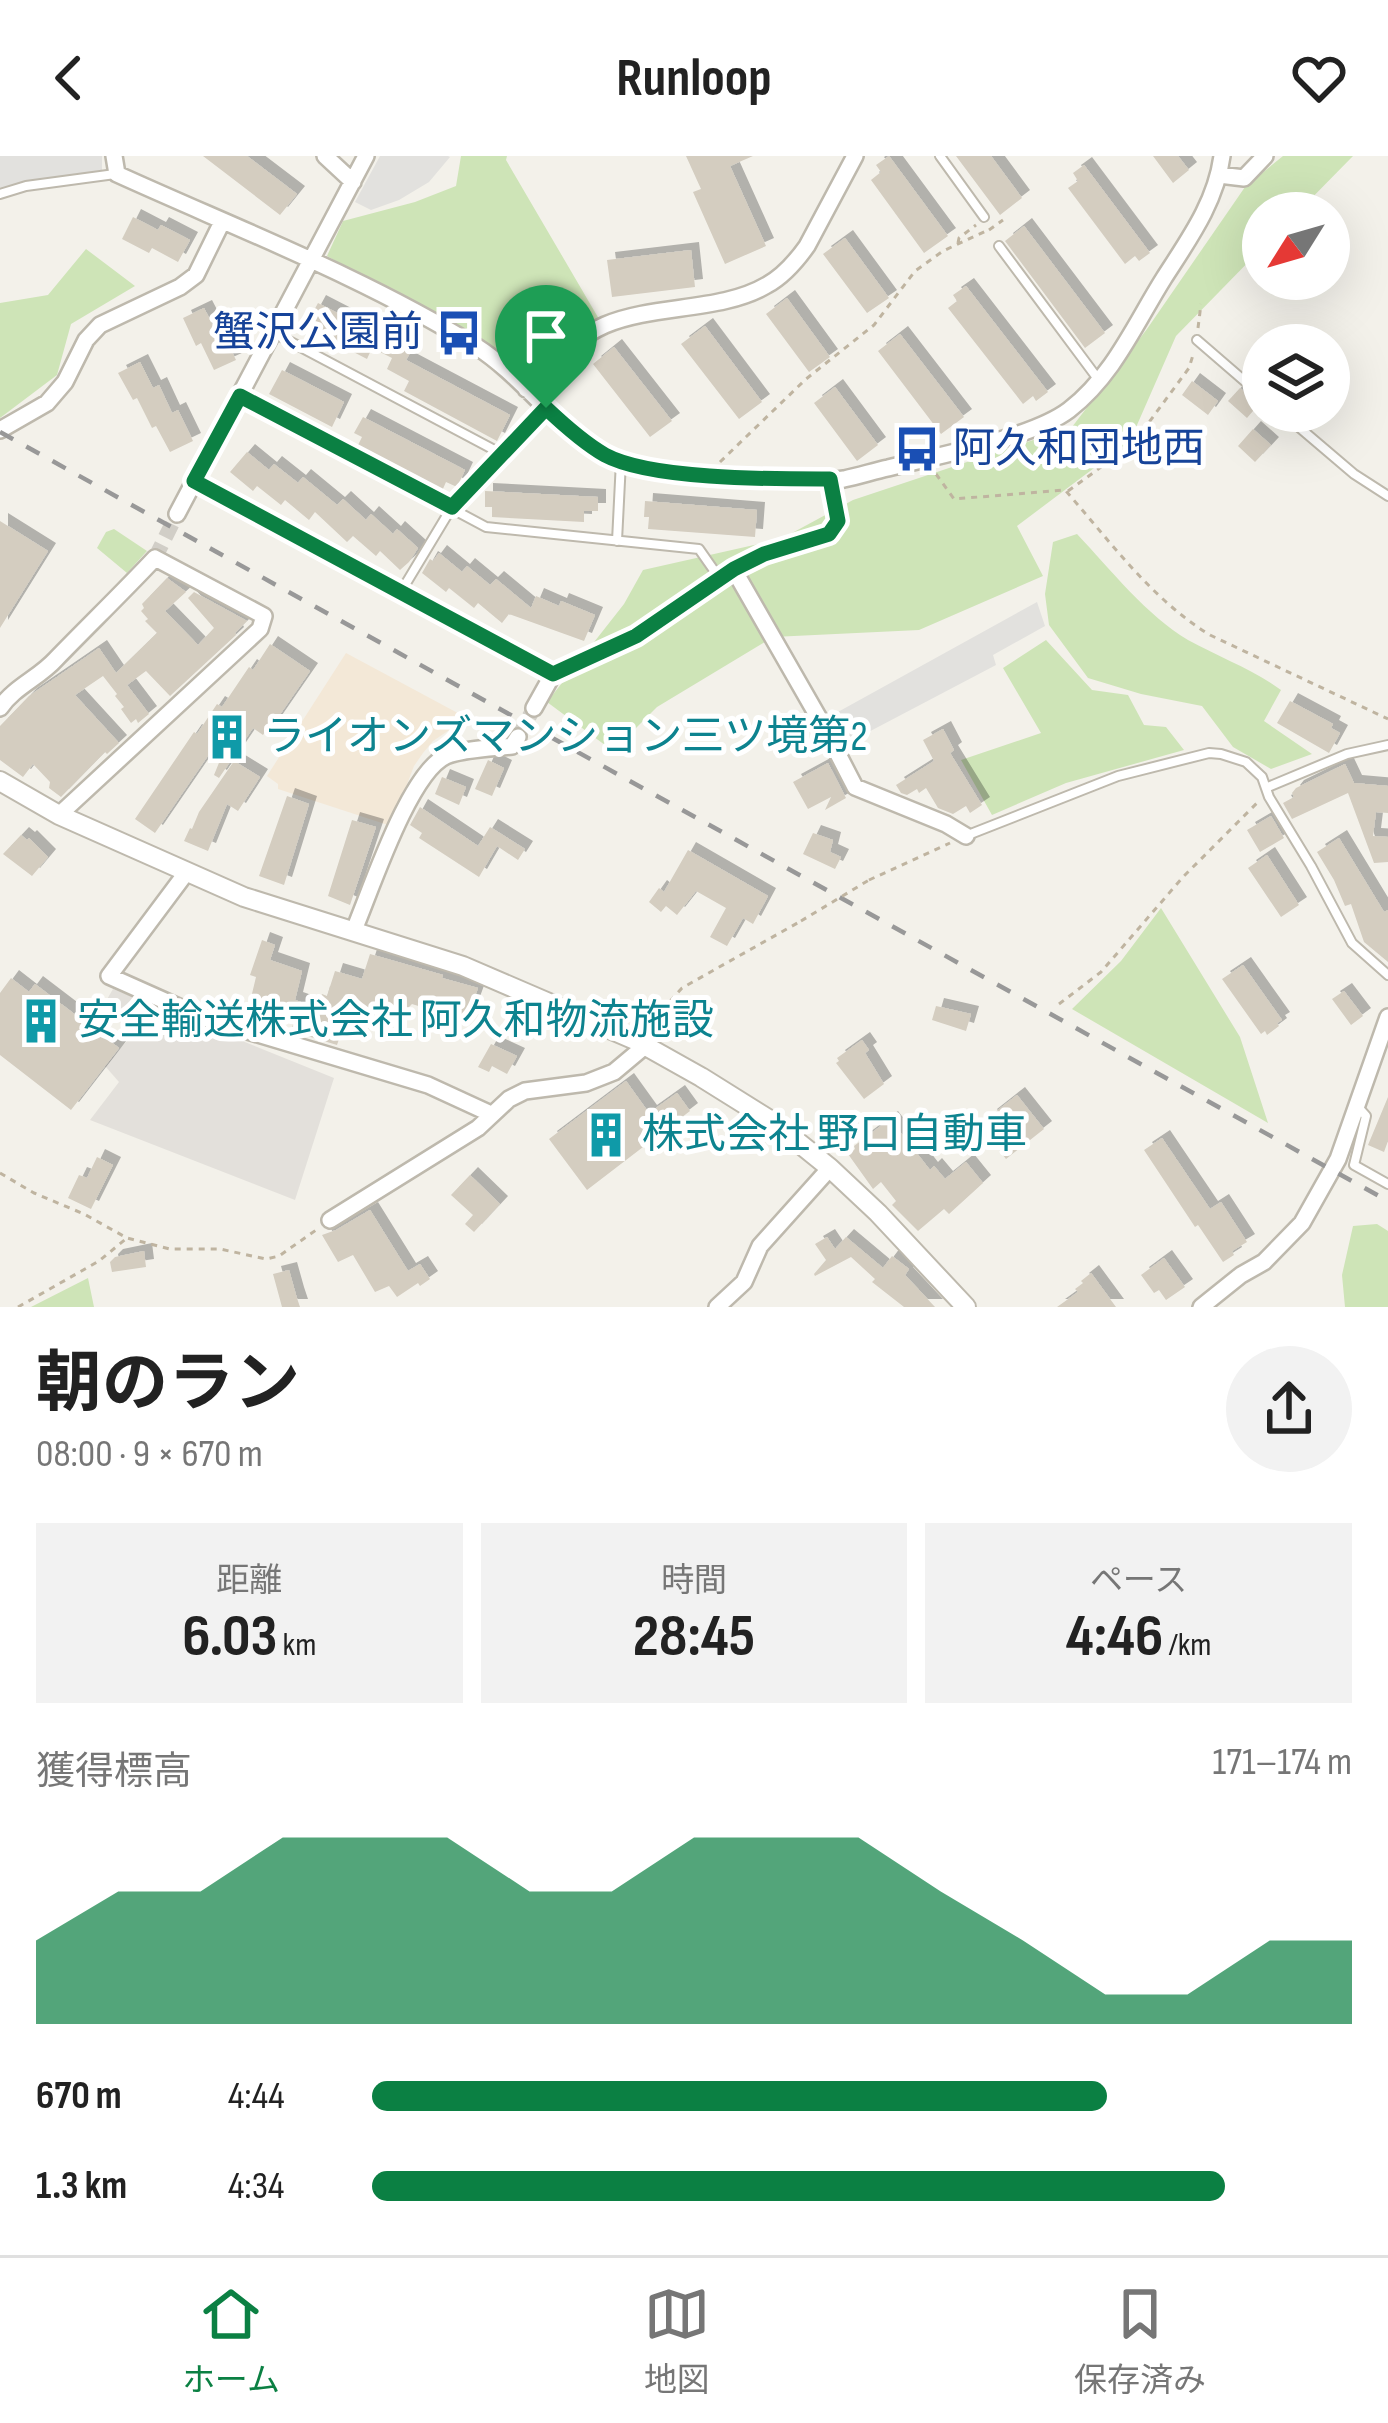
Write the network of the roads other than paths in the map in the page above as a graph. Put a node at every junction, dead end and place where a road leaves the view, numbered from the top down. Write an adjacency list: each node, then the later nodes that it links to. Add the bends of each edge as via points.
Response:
1 (325, 156): 9 (street)
2 (366, 156): 9 (street)
3 (855, 156): 19 (street, via 807,247 768,285 605,325 576,340)
4 (940, 156): 11 (lane)
5 (1222, 156): 8 (street)
6 (1265, 156): 8 (street, via 1244,178)
7 (116, 165): 10 (lane); 12 (street)
8 (1219, 176): 18 (street, via 1192,235)
9 (353, 182): 14 (street)
10 (0, 194)
11 (984, 217)
12 (223, 222): 14 (street); 22 (street, via 196,275 100,326 46,403)
13 (997, 242): 18 (lane)
14 (314, 260): 15 (street); 19 (street, via 482,350)
15 (274, 333): 20 (street); 24 (lane)
16 (1197, 340): 17 (lane)
17 (1242, 379)
18 (1099, 380): 26 (street, via 1053,421)
19 (526, 389): 21 (street)
20 (240, 396): 27 (street); 29 (lane)
21 (546, 408): 24 (lane); 25 (street)
22 (0, 430)
23 (1305, 432): 28 (lane)
24 (502, 454): 29 (lane)
25 (621, 461): 26 (street); 31 (lane)
26 (830, 479): 32 (street, via 838,521 829,534)
27 (194, 481): 30 (street); 33 (street)
28 (1388, 496)
29 (452, 507): 31 (lane, via 486,527); 33 (lane)
30 (177, 514)
31 (617, 541): 32 (lane, via 699,550)
32 (727, 574): 34 (street, via 636,636); 42 (street, via 749,591 855,787)
33 (402, 590): 34 (street)
34 (553, 674): 36 (street)
35 (0, 709): 41 (street, via 155,558 264,616)
36 (533, 709)
37 (518, 737): 44 (street, via 512,746 447,755 425,771)
38 (1388, 745): 40 (lane)
39 (0, 782): 41 (street)
40 (1268, 787): 42 (lane, via 1246,762 1209,753 1118,776); 45 (lane, via 1352,944)
41 (59, 815): 43 (street)
42 (966, 836)
43 (186, 873): 44 (street); 49 (street, via 109,976 201,1017 428,1085)
44 (354, 930): 47 (street, via 463,965)
45 (1388, 975)
46 (1388, 1017): 48 (street)
47 (640, 1043): 49 (street, via 614,1072 526,1091); 50 (street, via 772,1122)
48 (1357, 1106): 51 (lane, via 1366,1117 1354,1165); 55 (street, via 1302,1223)
49 (491, 1114): 52 (street)
50 (830, 1168): 53 (street); 54 (street)
51 (1388, 1184)
52 (330, 1220)
53 (717, 1307)
54 (966, 1307)
55 (1201, 1307)

